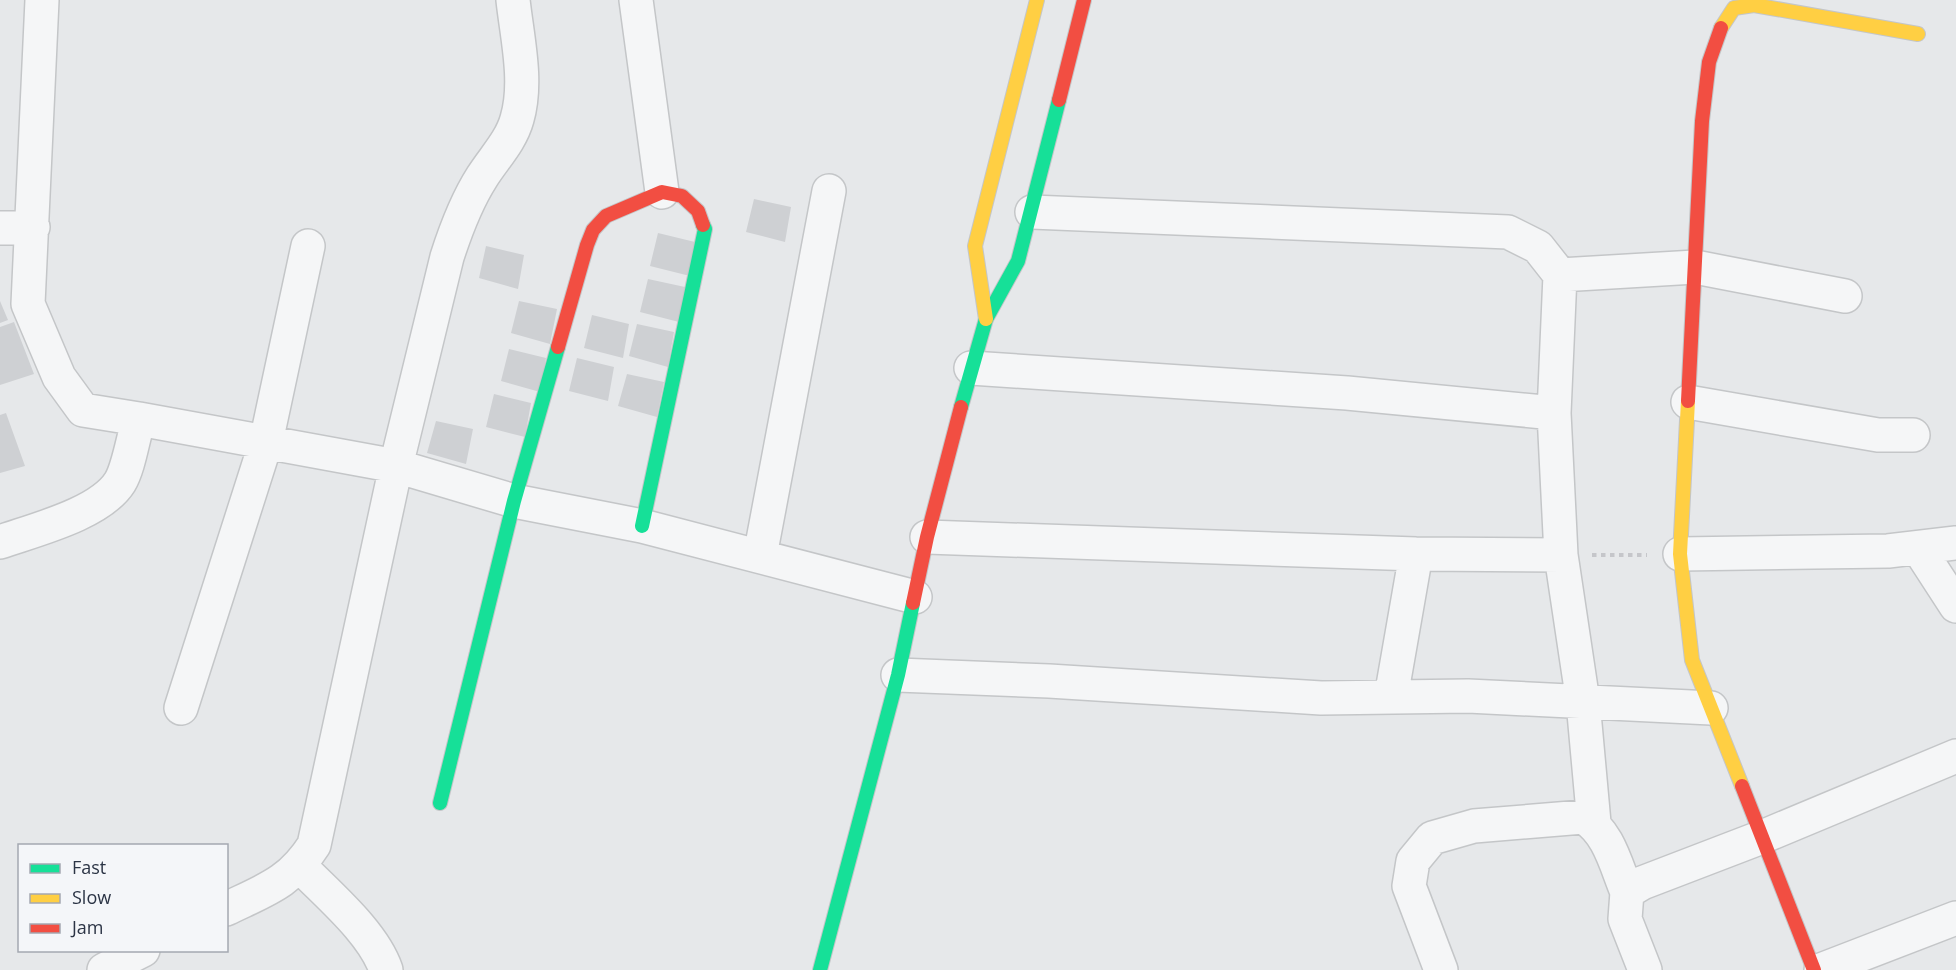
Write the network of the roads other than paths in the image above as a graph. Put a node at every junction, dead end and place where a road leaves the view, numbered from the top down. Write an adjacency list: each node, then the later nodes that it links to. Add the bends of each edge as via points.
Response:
1 (42, 0): 10 (street)
2 (513, 0): 23 (street, via 521,78 517,118 458,223)
3 (636, 0): 8 (street)
4 (1037, 0): 16 (street, via 975,246)
5 (1084, 0): 9 (street)
6 (1918, 34): 13 (street, via 1754,5 1734,8 1718,28 1711,50 1702,121)
7 (829, 191): 33 (street)
8 (662, 192): 24 (street, via 606,216 593,230); 25 (street, via 682,196 698,211 705,230)
9 (1032, 212): 14 (street, via 1508,232 1538,247); 16 (street, via 1018,261)
10 (33, 227): 11 (street); 20 (street, via 28,304 59,377 83,410)
11 (0, 228)
12 (308, 246): 22 (street)
13 (1695, 267): 14 (street); 15 (street); 18 (street)
14 (1560, 274): 19 (street)
15 (1845, 296)
16 (986, 319): 17 (street)
17 (971, 368): 19 (street, via 1347,393); 26 (street)
18 (1688, 402): 21 (street, via 1869,434); 31 (street)
19 (1554, 413): 32 (street)
20 (139, 419): 22 (street); 27 (street, via 120,482 103,501)
21 (1913, 435)
22 (266, 442): 23 (street); 39 (street)
23 (396, 466): 24 (street); 45 (street, via 322,817 314,845)
24 (514, 501): 25 (street); 42 (street)
25 (642, 526): 33 (street)
26 (927, 537): 30 (street); 34 (street)
27 (0, 542)
28 (1956, 543): 29 (street)
29 (1919, 549): 31 (street); 35 (street)
30 (1416, 554): 32 (street); 37 (street)
31 (1680, 554): 40 (street, via 1692,660)
32 (1561, 555): 38 (street)
33 (760, 556): 34 (street)
34 (915, 597): 36 (street)
35 (1956, 606)
36 (898, 675): 37 (street, via 1321,698); 52 (street)
37 (1391, 697): 38 (street, via 1468,696)
38 (1583, 702): 40 (street); 43 (street)
39 (181, 708)
40 (1711, 708): 44 (street)
41 (1956, 756): 44 (street)
42 (440, 803)
43 (1594, 823): 46 (street, via 1602,832); 53 (street, via 1583,817 1474,826 1432,838 1413,861 1409,886)
44 (1762, 837): 46 (street); 55 (street)
45 (301, 867): 47 (street, via 284,880); 51 (street, via 353,920)
46 (1627, 892): 54 (street, via 1625,919)
47 (228, 908)
48 (1956, 918): 56 (street)
49 (141, 952): 50 (street)
50 (104, 970)
51 (386, 970)
52 (820, 970)
53 (1441, 970)
54 (1645, 970)
55 (1814, 970)
56 (1821, 970)

